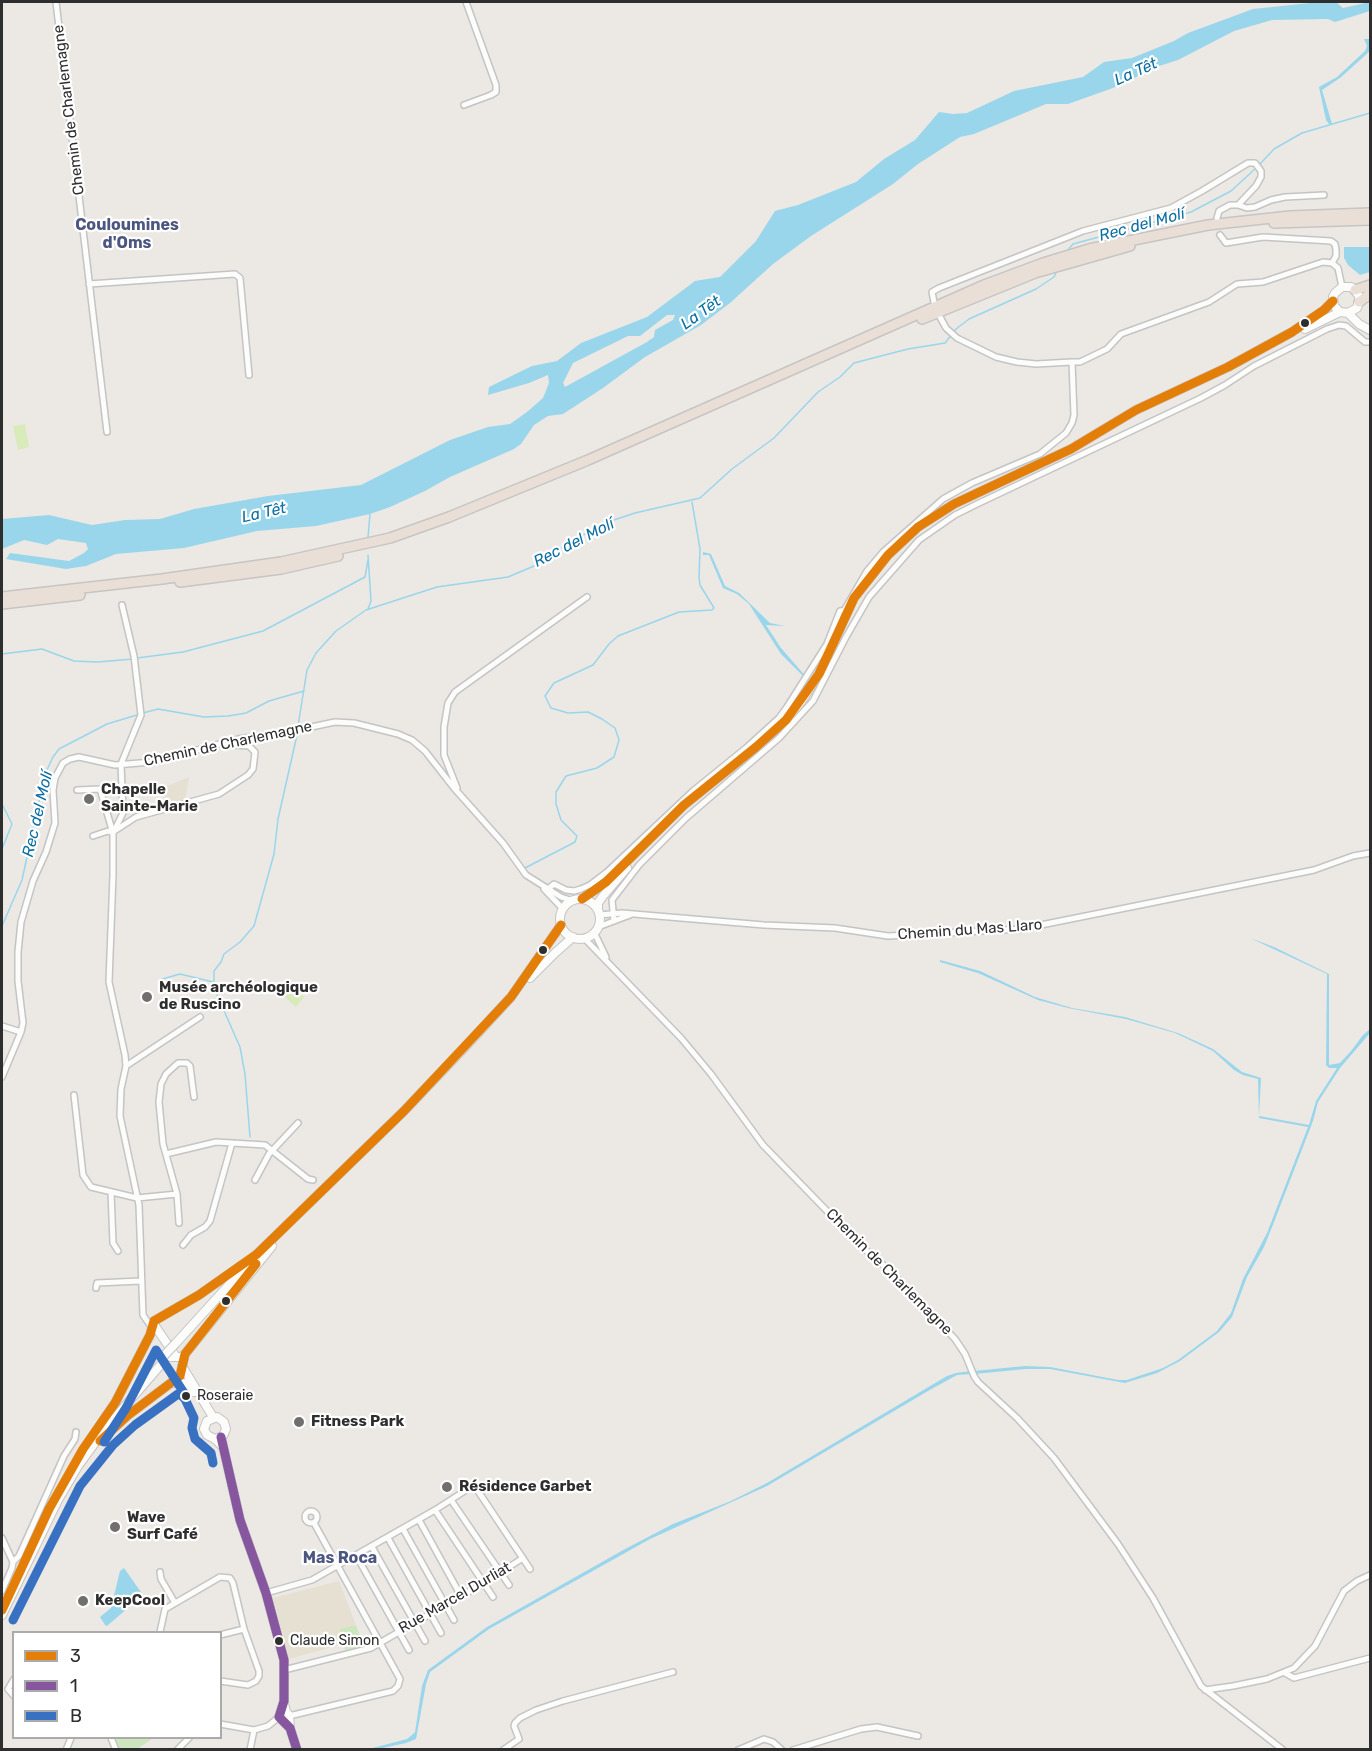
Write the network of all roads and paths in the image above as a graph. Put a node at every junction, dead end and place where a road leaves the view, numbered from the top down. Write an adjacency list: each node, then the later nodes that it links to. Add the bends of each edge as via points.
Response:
1 (56, 2): 11 (street, Chemin de Charlemagne)
2 (466, 2): 3 (street, via 496,92)
3 (464, 105)
4 (1324, 195): 5 (street, via 1285,197 1256,207)
5 (1238, 205): 7 (street, via 1219,210); 17 (street, via 1261,177 1256,164 1248,163 1171,208 1083,231 939,288 932,292)
6 (1371, 213): 26 (highway, via 1208,225 1089,249 1043,263 984,285 578,464 390,538 281,562)
7 (1217, 218)
8 (1371, 220): 28 (highway, via 1304,221 1222,229 1154,241 1065,264 969,299 488,507 371,548 260,572)
9 (1220, 235): 10 (street, via 1226,243 1263,237 1331,241 1336,250)
10 (1332, 263): 13 (street, via 1338,268); 23 (street, via 1323,262 1263,282 1236,284 1209,302 1121,334 1107,349)
11 (89, 284): 24 (street, via 235,274 240,278); 25 (street, Chemin de Charlemagne)
12 (1371, 285): 14 (highway)
13 (1342, 287): 14 (main road); 16 (main road, via 1335,292)
14 (1355, 290): 18 (main road)
15 (1371, 294): 18 (highway)
16 (1333, 301): 19 (main road); 30 (main road, via 1292,332 1228,367 1136,410 1071,449 937,514 888,555)
17 (934, 302)
18 (1358, 305): 19 (main road); 21 (main road, via 1361,321)
19 (1344, 312): 21 (main road); 42 (main road, via 1123,420 1053,462 956,507 920,530 890,557 867,586 822,674 788,722 655,839 603,896)
20 (940, 317): 23 (street, via 957,338 996,357 1036,364)
21 (1371, 328)
22 (1371, 342): 43 (street, via 1365,342 1346,326 1327,329 1202,398 976,504 919,540 869,597 813,701 779,738 686,818 639,865 612,900)
23 (1072, 363): 30 (street, via 1074,415 1066,433 1040,454 943,499 867,571)
24 (249, 375)
25 (107, 432)
26 (2, 597)
27 (587, 597): 34 (street, via 455,692 448,703 444,755)
28 (2, 604)
29 (122, 605): 32 (street, Chemin de Charlemagne, via 135,660 140,714)
30 (847, 610): 38 (street, via 840,611 827,644 779,718 759,737 590,885 574,891 554,884); 39 (main road, via 819,674 786,720 684,806 606,882)
31 (230, 741): 32 (street, Chemin de Charlemagne, via 152,762); 34 (street, Chemin de Charlemagne, via 320,724 354,723 412,740); 35 (street, via 232,745 249,746 255,752 253,769 248,775 219,794 136,817)
32 (121, 764): 35 (street, via 123,813); 51 (street, via 79,757 63,763 55,778 55,823 21,922)
33 (77, 790): 35 (street, via 100,789)
34 (462, 797): 38 (street, Chemin de Charlemagne, via 526,875)
35 (112, 833): 36 (street); 52 (street, via 109,982)
36 (93, 836)
37 (1371, 854): 43 (street, Chemin du Mas Llaro, via 1303,873 1021,929 888,936 836,928 635,914)
38 (547, 890): 40 (street, Chemin de Charlemagne); 41 (street, Chemin de Charlemagne)
39 (582, 899): 40 (main road); 42 (main road)
40 (573, 901): 41 (main road)
41 (563, 909): 44 (main road)
42 (598, 912): 43 (street); 45 (main road)
43 (614, 918): 45 (street)
44 (561, 925): 46 (main road); 69 (main road, via 516,990 467,1045)
45 (596, 930): 47 (main road); 48 (street, Chemin de Charlemagne, via 604,954)
46 (573, 937): 47 (main road); 66 (main road, via 406,1113)
47 (584, 938): 48 (street, Chemin de Charlemagne)
48 (614, 968): 125 (street, Chemin de Charlemagne, via 681,1038 763,1144 956,1339 973,1373 1054,1458 1118,1544)
49 (200, 1017): 52 (street)
50 (2, 1026): 51 (street)
51 (21, 1032): 53 (street)
52 (126, 1066): 64 (street, via 119,1107)
53 (2, 1077)
54 (74, 1095): 62 (street, via 83,1175 91,1187)
55 (194, 1097): 59 (street, via 190,1066 178,1063 161,1084)
56 (298, 1123): 58 (street)
57 (232, 1143): 58 (street, via 265,1145); 59 (street, via 207,1143); 67 (street, via 210,1221)
58 (273, 1150): 60 (street); 61 (street)
59 (166, 1154): 63 (street)
60 (255, 1180)
61 (313, 1180)
62 (111, 1192): 64 (street); 68 (street, via 113,1243)
63 (177, 1194): 64 (street); 65 (street)
64 (137, 1198): 70 (street)
65 (179, 1223)
66 (276, 1240): 73 (main road); 74 (main road)
67 (183, 1245)
68 (118, 1251)
69 (257, 1254): 72 (main road, via 199,1295); 73 (main road)
70 (141, 1281): 71 (street, via 97,1283); 72 (street, via 144,1311)
71 (96, 1288)
72 (155, 1333): 75 (main road); 82 (main road)
73 (177, 1344): 75 (main road, bridge)
74 (185, 1354): 75 (main road); 76 (main road)
75 (168, 1359): 76 (main road); 82 (main road, via 85,1450)
76 (183, 1370): 77 (main road); 78 (main road); 79 (main road)
77 (173, 1383): 78 (main road, via 187,1384); 82 (main road, via 127,1416)
78 (195, 1392): 79 (main road)
79 (210, 1419): 81 (main road, via 205,1431); 81 (main road, via 220,1418 225,1424)
80 (76, 1432): 93 (street)
81 (219, 1441): 102 (main road, via 240,1520)
82 (69, 1476): 107 (main road, via 49,1509); 109 (main road)
83 (451, 1500): 84 (street); 92 (street, via 474,1485); 97 (street)
84 (435, 1510): 85 (street); 99 (street)
85 (419, 1520): 87 (street); 103 (street)
86 (314, 1523): 94 (street)
87 (403, 1529): 89 (street); 106 (street)
88 (2, 1538): 93 (street)
89 (388, 1538): 90 (street); 108 (street)
90 (372, 1546): 91 (street); 111 (street)
91 (356, 1555): 94 (street); 114 (street)
92 (523, 1557): 95 (street); 97 (street, Rue Marcel Durliat)
93 (13, 1562): 101 (street)
94 (338, 1566): 102 (street, via 312,1580); 117 (street)
95 (530, 1569)
96 (160, 1572): 105 (street)
97 (500, 1573): 99 (street, Rue Marcel Durliat); 100 (street)
98 (1371, 1575): 123 (street, via 1344,1591 1315,1646)
99 (484, 1583): 103 (street, Rue Marcel Durliat); 104 (street)
100 (509, 1585)
101 (2, 1591)
102 (266, 1593): 121 (main road)
103 (461, 1596): 106 (street, Rue Marcel Durliat)
104 (493, 1597)
105 (175, 1603): 112 (street, via 226,1576 233,1583); 113 (street, via 164,1612)
106 (445, 1605): 108 (street, Rue Marcel Durliat); 110 (street)
107 (2, 1610)
108 (430, 1614): 111 (street, Rue Marcel Durliat); 115 (street)
109 (2, 1615)
110 (454, 1620)
111 (414, 1623): 114 (street, Rue Marcel Durliat); 118 (street)
112 (244, 1629): 116 (street); 124 (street, via 259,1676 248,1685)
113 (160, 1631)
114 (399, 1631): 117 (street, Rue Marcel Durliat); 119 (street)
115 (441, 1633)
116 (222, 1634)
117 (381, 1641): 121 (street, Rue Marcel Durliat, via 371,1648); 126 (street, via 400,1679 393,1691)
118 (425, 1641)
119 (409, 1650)
120 (1371, 1658): 123 (street, via 1294,1678)
121 (284, 1670): 126 (main road)
122 (673, 1672): 132 (street, via 536,1710 520,1718 514,1726 519,1739)
123 (1285, 1673): 125 (street)
124 (222, 1681)
125 (1205, 1690): 136 (street, Chemin de Charlemagne)
126 (284, 1719): 128 (street); 131 (main road)
127 (222, 1724): 128 (street)
128 (254, 1730): 130 (street)
129 (918, 1736): 135 (street, via 877,1727)
130 (250, 1749)
131 (297, 1749)
132 (503, 1749)
133 (738, 1749): 134 (street, via 764,1739)
134 (782, 1749)
135 (793, 1749)
136 (1283, 1749)

